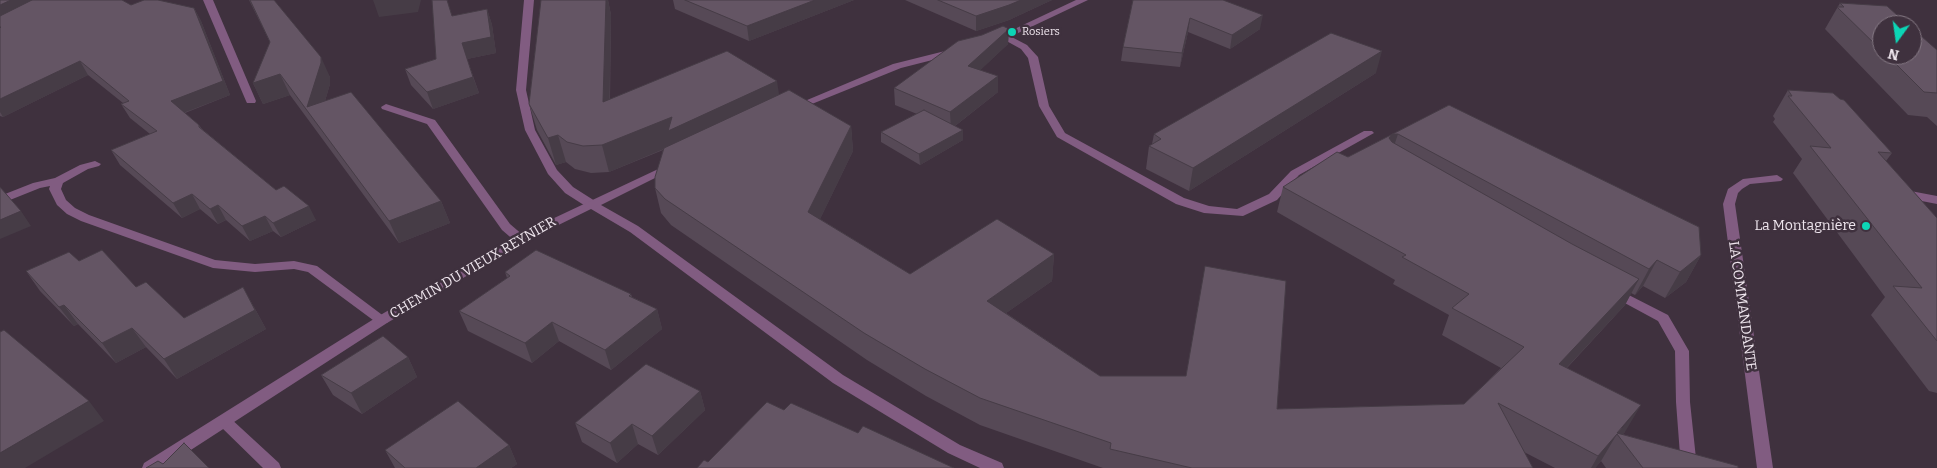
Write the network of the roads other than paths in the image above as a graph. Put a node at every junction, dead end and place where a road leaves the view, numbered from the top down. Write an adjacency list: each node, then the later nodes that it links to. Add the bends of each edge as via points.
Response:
1 (208, 0): 7 (street)
2 (529, 0): 18 (street, via 521,90 530,130 552,172 568,190)
3 (1083, 0): 4 (street)
4 (1004, 36): 5 (street); 10 (street, via 1024,47 1033,57 1044,106 1061,135 1180,201 1208,210 1239,213 1273,197 1296,173)
5 (987, 43)
6 (969, 49): 9 (street, via 897,66)
7 (251, 102)
8 (386, 107): 19 (street, via 431,122 506,228)
9 (781, 113)
10 (1368, 133)
11 (678, 163): 18 (street, CHEMIN DU VIEUX REYNIER)
12 (94, 164): 14 (street)
13 (1776, 179): 27 (street, LA COMMANDANTE, via 1747,181 1732,192 1729,204)
14 (58, 181): 16 (street, via 37,185); 21 (street, via 55,189 62,202 85,218 212,264 255,268 294,265 312,269)
15 (1884, 191): 17 (street)
16 (0, 200)
17 (1937, 200)
18 (592, 204): 19 (street, CHEMIN DU VIEUX REYNIER); 25 (street, via 634,229 838,379 954,449)
19 (520, 239): 21 (street, CHEMIN DU VIEUX REYNIER)
20 (1602, 285): 26 (street, via 1663,318 1682,351)
21 (382, 320): 22 (street, CHEMIN DU VIEUX REYNIER)
22 (224, 421): 23 (street, CHEMIN DU VIEUX REYNIER); 24 (street)
23 (150, 468)
24 (273, 468)
25 (996, 468)
26 (1689, 468)
27 (1765, 468)

